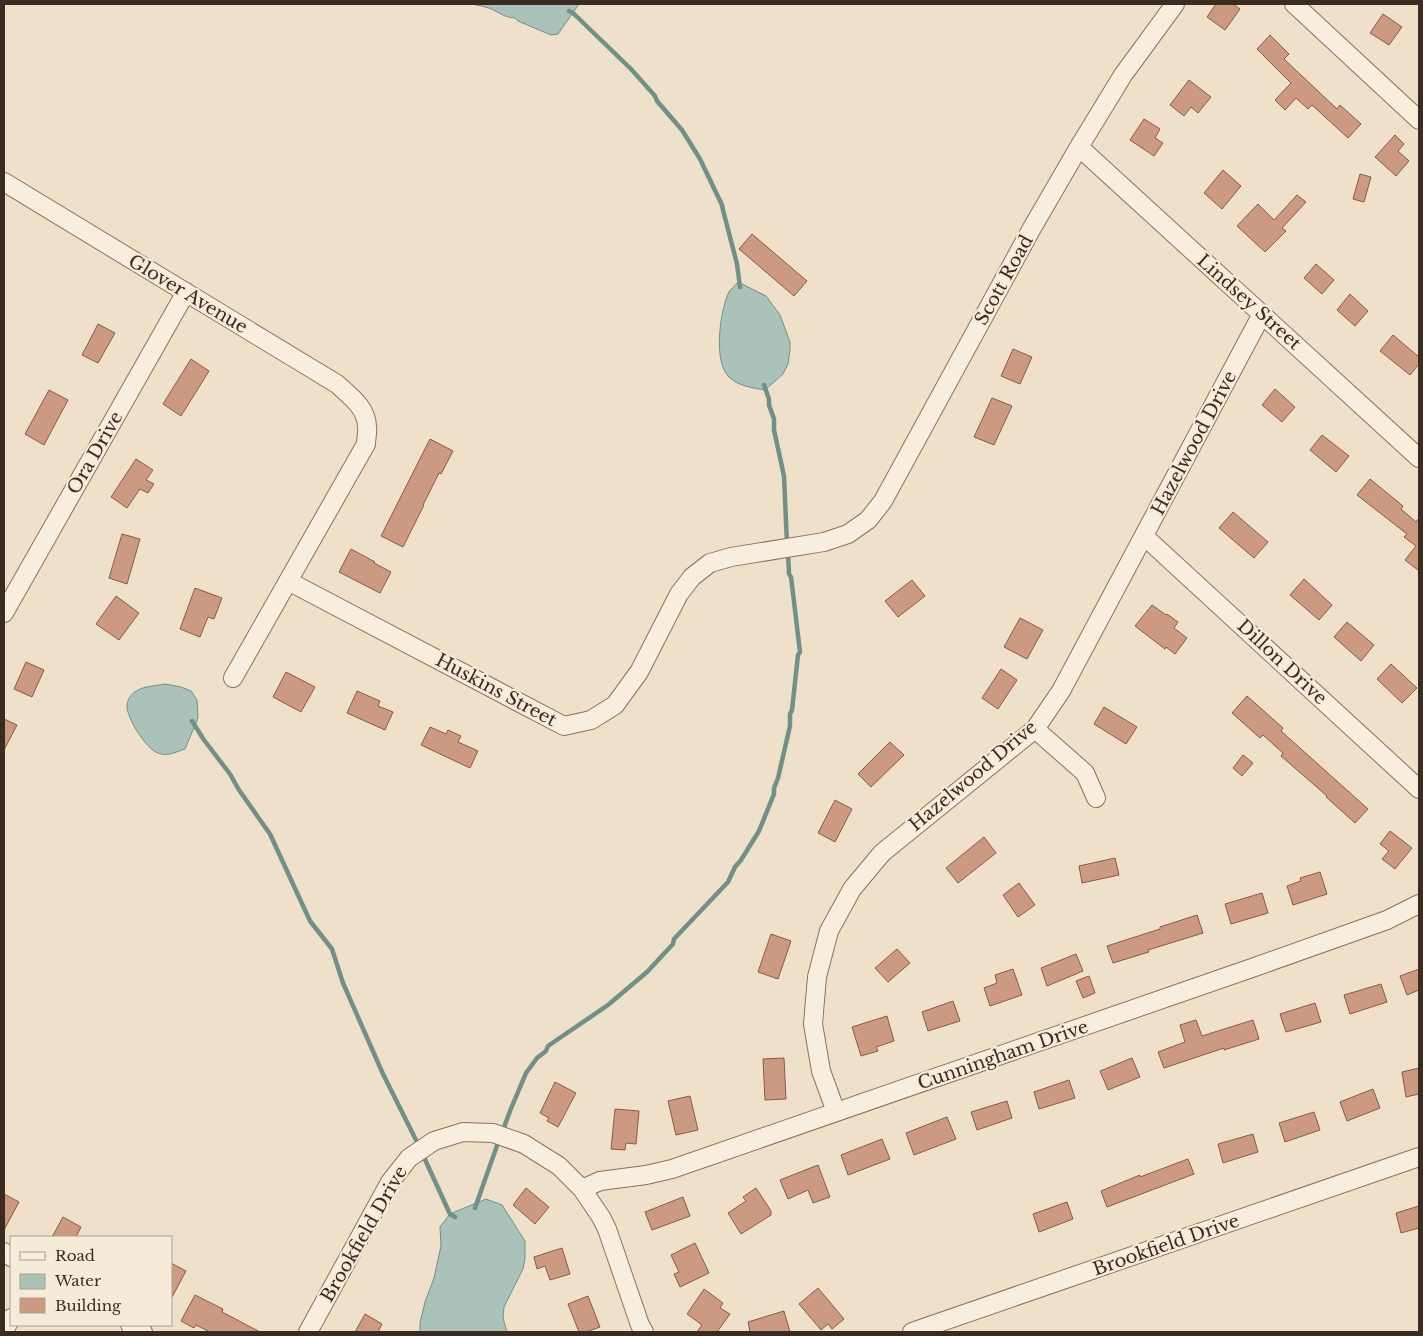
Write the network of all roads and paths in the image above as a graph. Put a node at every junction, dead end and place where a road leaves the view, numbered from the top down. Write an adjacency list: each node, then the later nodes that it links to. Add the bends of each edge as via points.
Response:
1 (1175, 4): 4 (street, Scott Road, via 1123,75)
2 (1294, 4): 3 (street)
3 (1419, 120)
4 (1079, 147): 7 (street, Lindsey Street); 10 (street, Scott Road, via 883,501 855,530)
5 (4, 182): 6 (street, Glover Avenue)
6 (186, 292): 11 (street, Glover Avenue, via 337,384 356,401 368,425 366,444); 12 (street, Ora Drive)
7 (1262, 314): 8 (street, Lindsey Street); 9 (street, Hazelwood Drive)
8 (1419, 458)
9 (1144, 536): 14 (street, Hazelwood Drive, via 1061,691); 15 (street, Dillon Drive)
10 (824, 542): 11 (street, Huskins Street, via 731,556 692,576 679,594 639,672 615,705 591,720 564,726)
11 (288, 581): 13 (street)
12 (4, 613)
13 (233, 678)
14 (1034, 729): 16 (street, via 1085,773); 18 (street, Hazelwood Drive, via 882,853 852,889 829,931 817,977 814,1024 821,1071)
15 (1419, 789)
16 (1096, 798)
17 (1419, 904): 18 (street, Cunningham Drive, via 1360,930)
18 (836, 1112): 20 (street, Cunningham Drive, via 672,1169 600,1181)
19 (1419, 1157): 27 (street, Brookfield Drive)
20 (582, 1189): 25 (street, Brookfield Drive, via 559,1166 532,1148 494,1133 463,1132 434,1140 409,1158 390,1182); 26 (street, Brookfield Drive, via 601,1217)
21 (10, 1320): 23 (street)
22 (132, 1326): 24 (street)
23 (4, 1331)
24 (143, 1332)
25 (308, 1332)
26 (644, 1332)
27 (912, 1332)

